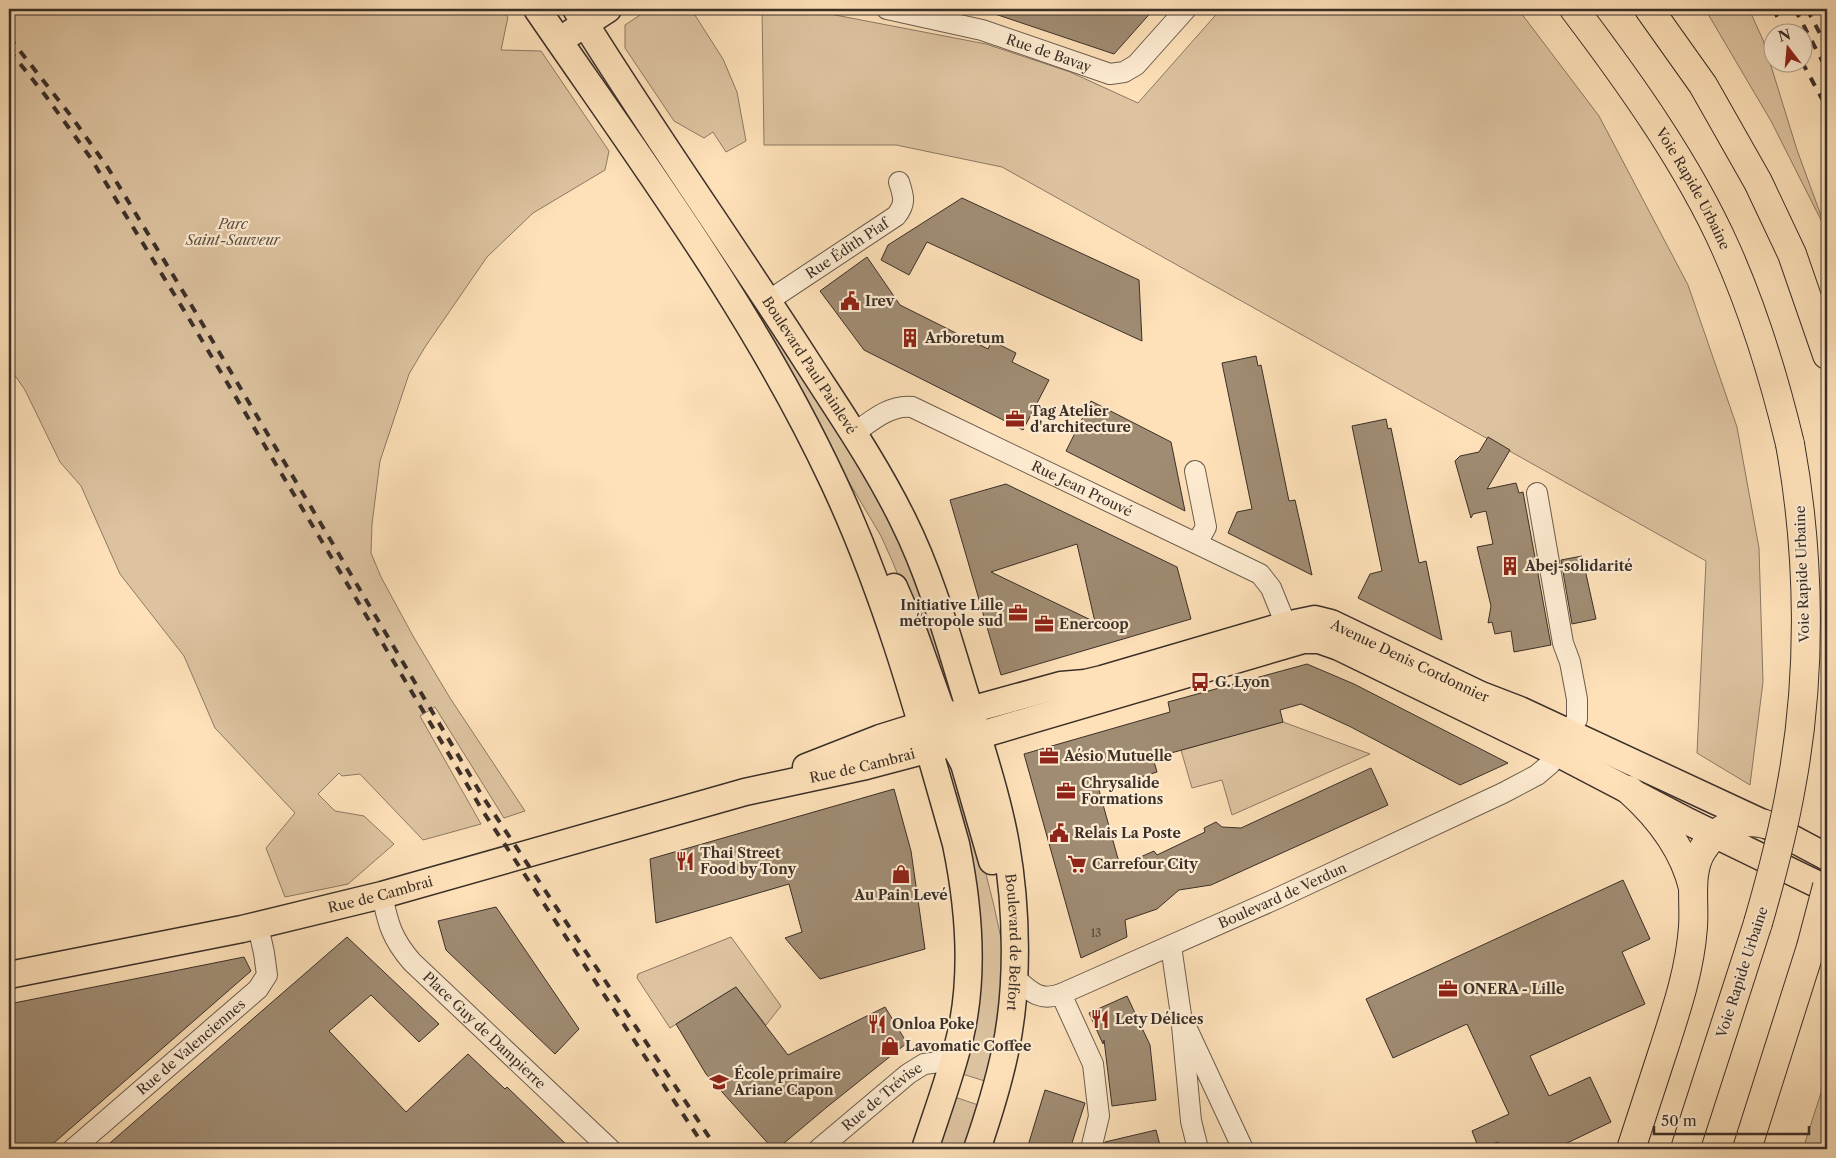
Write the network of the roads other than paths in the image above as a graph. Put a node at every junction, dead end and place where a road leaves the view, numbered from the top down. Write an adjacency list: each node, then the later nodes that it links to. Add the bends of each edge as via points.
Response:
1 (608, 9): 8 (main road)
2 (887, 9): 3 (street, Rue de Bavay, via 982,30 1110,74 1124,72 1136,65)
3 (1186, 9)
4 (1558, 9): 10 (highway)
5 (1574, 9): 10 (highway, Voie Rapide Urbaine)
6 (1587, 9): 10 (highway)
7 (1649, 9): 13 (highway, via 1703,85 1758,182 1792,254)
8 (581, 16): 9 (main road); 12 (main road, Boulevard Paul Painlevé)
9 (553, 27): 15 (main road, Boulevard Paul Painlevé, via 741,310)
10 (1618, 66): 50 (highway, Voie Rapide Urbaine, bridge, via 1695,190 1726,249 1754,320 1790,444 1802,534 1804,676 1792,785 1758,923)
11 (899, 182): 12 (street, Rue Édith Piaf, via 904,200 896,216)
12 (768, 301): 14 (main road, Boulevard Paul Painlevé)
13 (1827, 355)
14 (853, 434): 18 (street, Rue Jean Prouvé, via 889,411 912,407); 20 (main road, Boulevard Paul Painlevé, via 919,554 941,615)
15 (820, 454): 20 (main road, via 866,525 914,633 936,698); 21 (main road, Boulevard Paul Painlevé, via 873,572)
16 (1195, 470): 18 (street, via 1206,527)
17 (1537, 493): 24 (street, via 1563,643 1577,699 1577,719)
18 (1198, 543): 19 (street, Rue Jean Prouvé, via 1260,574 1271,588)
19 (1286, 625): 20 (main road, Avenue Denis Cordonnier, via 1102,679 1061,686); 24 (main road, Avenue Denis Cordonnier, via 1315,620 1331,623 1481,695 1520,710)
20 (958, 713): 21 (main road, Rue de Cambrai); 22 (main road, Boulevard Paul Painlevé)
21 (922, 724): 23 (main road, Boulevard Paul Painlevé); 26 (main road, Rue de Cambrai, via 846,750)
22 (978, 736): 23 (main road, Rue de Cambrai); 24 (main road, Avenue Denis Cordonnier, via 1311,639 1334,644); 35 (main road, Boulevard de Belfort, via 1006,844 1011,881)
23 (941, 746): 26 (main road, Rue de Cambrai); 35 (main road, via 964,764 987,840); 39 (main road, via 964,881 969,948 965,1009)
24 (1558, 750): 25 (main road, Avenue Denis Cordonnier); 27 (main road, Avenue Denis Cordonnier); 34 (street, Boulevard de Verdun, via 1537,775 1503,793)
25 (1629, 790): 28 (main road, Avenue Denis Cordonnier); 31 (highway, via 1645,804 1673,840 1690,874)
26 (745, 792): 32 (main road, Rue de Cambrai)
27 (1765, 824): 28 (highway, via 1752,821 1730,824); 29 (main road, Avenue Denis Cordonnier)
28 (1716, 835): 30 (main road, Avenue Denis Cordonnier); 31 (highway, via 1702,849)
29 (1827, 857)
30 (1827, 888): 40 (highway, bridge)
31 (1693, 890): 49 (highway, via 1689,963)
32 (382, 895): 33 (main road, Rue de Cambrai); 42 (street, Place Guy de Dampierre, via 394,939 412,962)
33 (258, 926): 36 (main road, Rue de Cambrai); 41 (street, Rue de Valenciennes, via 267,975 258,989)
34 (1171, 946): 37 (street, Boulevard de Verdun); 38 (street)
35 (1014, 967): 37 (street, Boulevard de Verdun, via 1031,991 1041,997); 45 (main road, Boulevard de Belfort, via 1006,1050)
36 (9, 975)
37 (1061, 994): 46 (street, via 1093,1064 1099,1116)
38 (1181, 1015): 47 (street, via 1191,1121); 48 (street)
39 (954, 1060): 43 (street, Rue de Trévise, via 924,1064 908,1074); 44 (main road)
40 (1772, 1076): 51 (highway); 52 (highway)
41 (74, 1149)
42 (610, 1149)
43 (819, 1149)
44 (925, 1149)
45 (977, 1149)
46 (1091, 1149)
47 (1198, 1149)
48 (1243, 1149)
49 (1631, 1149)
50 (1685, 1149)
51 (1747, 1149)
52 (1764, 1149)

